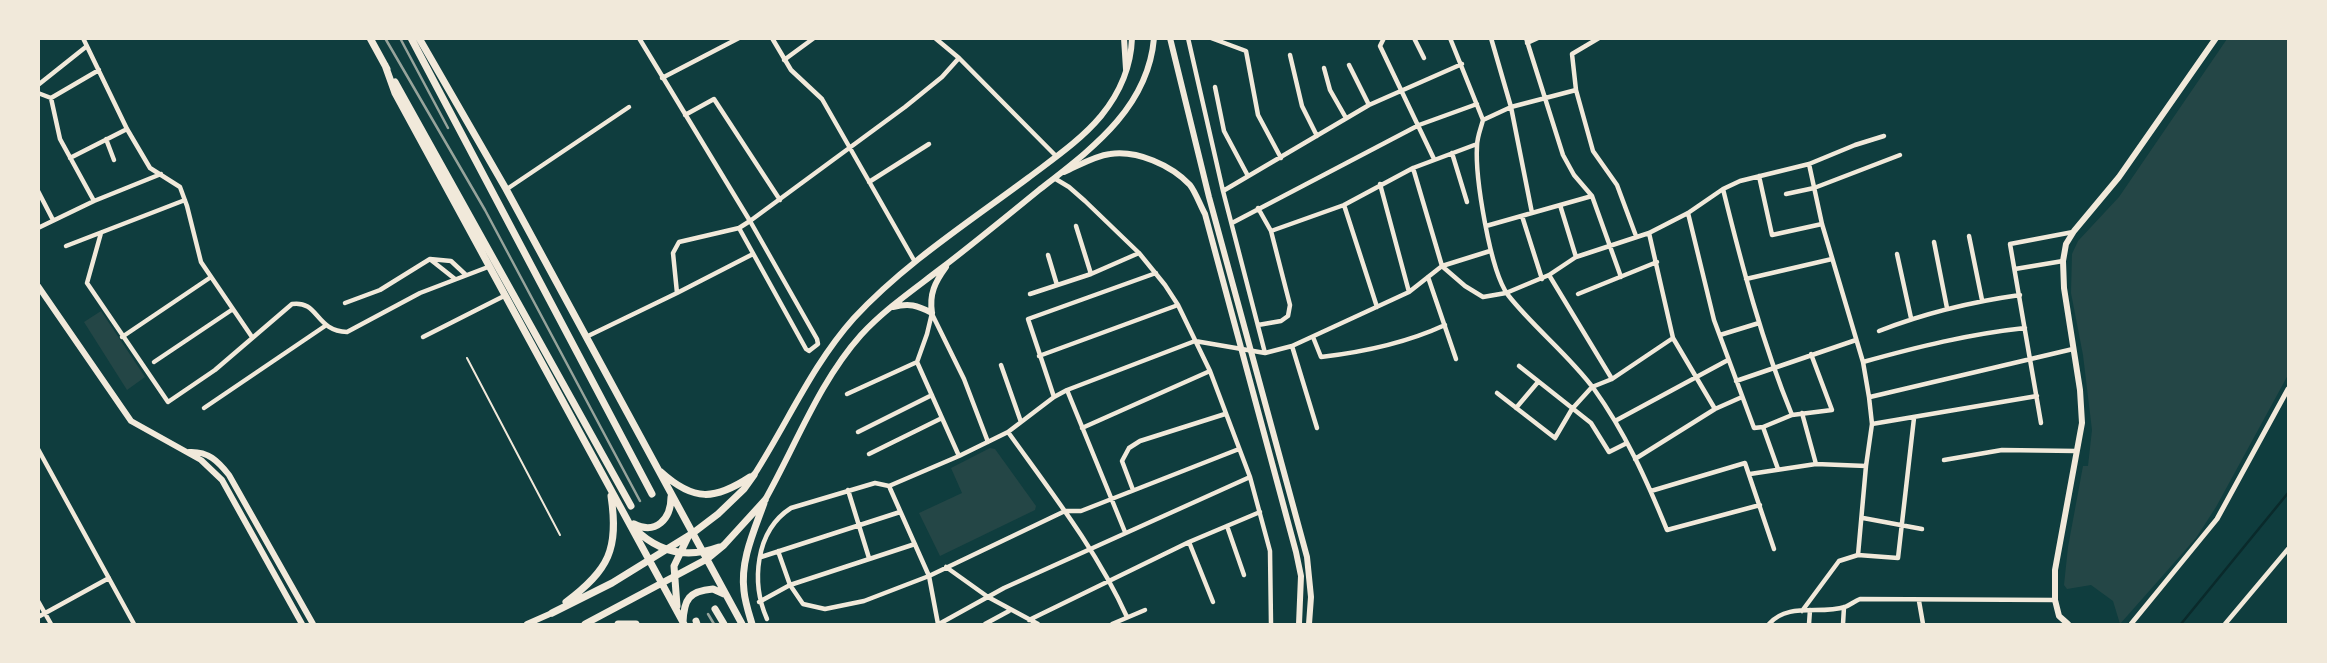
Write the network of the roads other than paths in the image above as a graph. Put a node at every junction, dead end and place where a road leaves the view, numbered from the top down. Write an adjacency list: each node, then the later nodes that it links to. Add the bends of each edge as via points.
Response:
1 (83, 38): 25 (street)
2 (370, 38): 31 (highway)
3 (411, 38): 239 (highway)
4 (419, 38): 76 (highway)
5 (739, 38): 36 (street)
6 (779, 38): 23 (street)
7 (814, 38): 29 (street)
8 (935, 38): 27 (street)
9 (1124, 38): 35 (main road)
10 (1132, 38): 35 (main road)
11 (1154, 38): 68 (main road, via 1136,97 1117,124)
12 (1170, 38): 170 (main road)
13 (1188, 38): 79 (street)
14 (1211, 38): 63 (street, via 1246,51 1258,115)
15 (1384, 38): 40 (street, via 1380,46)
16 (1414, 38): 28 (street)
17 (1450, 38): 30 (street)
18 (1490, 38): 47 (street)
19 (1538, 38): 24 (street)
20 (2216, 38): 101 (main road, via 2119,177)
21 (641, 39): 36 (street)
22 (1595, 40): 39 (street, via 1573,54)
23 (773, 41): 29 (street)
24 (1527, 41): 42 (street)
25 (87, 46): 34 (street); 37 (street)
26 (1290, 55): 53 (street, via 1302,106)
27 (959, 58): 58 (street, via 933,85); 61 (street)
28 (1423, 58)
29 (785, 60): 58 (street, via 822,99)
30 (1462, 64): 40 (street); 44 (street)
31 (385, 65): 122 (highway, via 395,93); 244 (highway)
32 (1349, 65): 45 (street)
33 (1324, 68): 49 (street)
34 (99, 70): 43 (street); 52 (street)
35 (1126, 71): 61 (main road, via 1101,116)
36 (662, 78): 48 (street)
37 (38, 85)
38 (1215, 88): 70 (street, via 1224,131)
39 (1576, 90): 42 (street); 104 (street, via 1594,150 1617,184)
40 (1401, 91): 45 (street); 51 (street)
41 (38, 93): 43 (street)
42 (1546, 97): 47 (street); 81 (street, via 1563,155)
43 (51, 98): 62 (street, via 60,139)
44 (1477, 104): 50 (street); 51 (street)
45 (1368, 105): 49 (street)
46 (629, 107): 76 (street)
47 (1511, 107): 50 (street); 89 (street)
48 (685, 115): 83 (street, via 713,99); 93 (street)
49 (1346, 118): 53 (street)
50 (1483, 120): 57 (street)
51 (1419, 125): 64 (street); 88 (street)
52 (127, 129): 55 (street); 69 (street, via 150,168)
53 (1317, 136): 63 (street)
54 (1884, 136): 66 (street)
55 (106, 139): 62 (street); 65 (street)
56 (929, 144): 73 (street)
57 (1477, 144): 59 (street); 97 (street)
58 (850, 149): 73 (street); 83 (street)
59 (1452, 153): 64 (street); 85 (street)
60 (1900, 155): 75 (street)
61 (1056, 156): 120 (main road)
62 (70, 158): 84 (street)
63 (1281, 158): 70 (street)
64 (1434, 159): 67 (street)
65 (114, 160)
66 (1809, 164): 71 (street); 75 (street)
67 (1413, 168): 74 (street); 121 (street)
68 (1062, 173): 72 (main road); 169 (main road, via 1123,153 1145,157 1190,186 1205,214)
69 (162, 174): 82 (street, via 180,187); 84 (street)
70 (1248, 176): 79 (street)
71 (1759, 176): 77 (street); 95 (street, via 1772,235)
72 (1054, 178): 110 (street); 116 (main road)
73 (869, 182): 120 (street)
74 (1380, 184): 86 (street); 136 (street)
75 (1814, 188): 80 (street); 95 (street)
76 (506, 189): 162 (highway)
77 (1723, 189): 90 (street); 133 (street)
78 (38, 191): 92 (street)
79 (1223, 191): 94 (street)
80 (1786, 194)
81 (1592, 196): 87 (street); 108 (street)
82 (185, 200): 102 (street); 128 (street, via 201,262)
83 (780, 200): 93 (street)
84 (94, 201): 92 (street)
85 (1467, 202)
86 (1343, 205): 100 (street); 147 (street)
87 (1560, 205): 89 (street); 114 (street)
88 (1258, 208): 94 (street); 100 (street)
89 (1532, 213): 91 (street)
90 (1688, 213): 103 (street); 158 (street)
91 (1522, 216): 97 (street); 132 (street)
92 (53, 220): 98 (street)
93 (750, 221): 99 (street); 111 (street, via 817,339 814,349 806,349)
94 (1232, 223): 153 (street)
95 (1822, 224): 117 (street)
96 (1076, 226): 124 (street)
97 (1486, 226): 109 (street)
98 (38, 228)
99 (739, 228): 111 (street); 137 (street, via 680,242 673,253)
100 (1271, 231): 153 (street, via 1290,305 1288,316 1281,321)
101 (2074, 231): 118 (main road); 123 (street, via 2010,244)
102 (101, 233): 107 (street); 159 (street, via 87,284)
103 (1650, 233): 104 (street); 119 (street)
104 (1636, 236): 108 (street)
105 (1969, 236): 143 (street)
106 (1934, 242): 148 (street)
107 (66, 246)
108 (1609, 246): 114 (street); 130 (street)
109 (1490, 251): 121 (street); 138 (street)
110 (1139, 253): 124 (street); 125 (street)
111 (753, 254): 137 (street)
112 (1897, 254): 151 (street)
113 (1048, 255): 134 (street)
114 (1576, 257): 127 (street)
115 (430, 259): 126 (street, via 451,261); 131 (street); 144 (street, via 380,290)
116 (953, 259): 146 (main road); 150 (main road, via 936,280)
117 (1832, 259): 133 (street); 165 (street)
118 (2063, 261): 123 (street); 168 (main road)
119 (1657, 262): 130 (street); 164 (street)
120 (915, 263): 232 (main road, via 853,319 816,366)
121 (1442, 266): 129 (street); 138 (street, via 1483,297)
122 (488, 267): 126 (street); 142 (highway)
123 (2015, 269): 141 (street)
124 (1091, 274): 134 (street)
125 (1156, 274): 145 (street); 173 (street, via 1028,319)
126 (466, 275): 131 (street)
127 (1549, 275): 132 (street); 186 (street)
128 (211, 277): 149 (street); 159 (street)
129 (1428, 277): 136 (street); 154 (street)
130 (1621, 277): 140 (street)
131 (455, 279): 155 (street, via 348,332)
132 (1542, 279): 138 (street)
133 (1746, 279): 152 (street)
134 (1057, 285): 139 (street)
135 (38, 286): 222 (main road, via 131,421)
136 (1409, 292): 147 (street)
137 (677, 293): 162 (street)
138 (1506, 293): 189 (street)
139 (1030, 294)
140 (1578, 294)
141 (2020, 295): 143 (street); 156 (street)
142 (504, 296): 161 (street); 238 (highway)
143 (1982, 300): 148 (street)
144 (345, 303)
145 (1178, 305): 166 (street); 173 (street)
146 (891, 307): 150 (main road, via 909,303); 241 (main road, via 861,335 818,397)
147 (1377, 307): 163 (street)
148 (1947, 308): 151 (street)
149 (233, 309): 160 (street); 178 (street)
150 (932, 313): 179 (street); 217 (street)
151 (1911, 318): 157 (street)
152 (1759, 323): 158 (street); 183 (street)
153 (1258, 325): 171 (street)
154 (1445, 325): 163 (street, via 1396,343 1321,357); 175 (street)
155 (325, 326): 160 (street, via 310,307 292,304); 199 (street)
156 (2025, 328): 176 (street); 180 (street, via 1982,332)
157 (1879, 331)
158 (1720, 335): 177 (street)
159 (122, 337): 160 (street, via 167,402 215,370)
160 (252, 337)
161 (424, 337)
162 (586, 337): 229 (highway)
163 (1313, 337): 167 (street)
164 (1672, 338): 185 (street); 186 (street)
165 (1856, 340): 172 (street); 180 (street)
166 (1195, 341): 169 (street); 184 (street); 191 (street)
167 (1292, 346): 171 (street); 214 (street)
168 (2073, 349): 176 (street); 221 (main road, via 2082,423)
169 (1242, 350): 170 (street); 313 (main road, via 1301,576)
170 (1252, 352): 171 (street); 314 (main road, via 1311,574)
171 (1265, 353)
172 (1811, 354): 183 (street); 203 (street, via 1832,411)
173 (1040, 356): 196 (street)
174 (467, 358): 255 (lane)
175 (1456, 359)
176 (2030, 359): 195 (street); 198 (street)
177 (1728, 360): 185 (street); 187 (street)
178 (154, 362)
179 (917, 362): 193 (street); 194 (street)
180 (1863, 362): 198 (street)
181 (1001, 365): 209 (street)
182 (1519, 366): 188 (street)
183 (1772, 368): 187 (street); 205 (street)
184 (1210, 371): 204 (street); 213 (street)
185 (1696, 377): 202 (street); 208 (street)
186 (1612, 379): 189 (street)
187 (1736, 381): 197 (street)
188 (1538, 382): 200 (street); 201 (street)
189 (1592, 387): 201 (street); 208 (street)
190 (2288, 389): 320 (street, via 2217,519)
191 (1068, 390): 196 (street); 213 (street)
192 (1497, 393): 200 (street)
193 (847, 394)
194 (932, 395): 206 (street); 215 (street)
195 (2036, 396): 207 (street); 210 (street)
196 (1054, 397): 209 (street)
197 (1742, 397): 202 (street); 212 (street, via 1754,428)
198 (1869, 397): 211 (street)
199 (204, 408)
200 (1516, 408): 201 (street, via 1555,438)
201 (1572, 409): 218 (street, via 1591,423 1609,452)
202 (1715, 409): 225 (street)
203 (1802, 413): 205 (street); 227 (street)
204 (1225, 414): 220 (street); 236 (street, via 1129,448 1122,461)
205 (1792, 415): 212 (street)
206 (942, 418): 223 (street); 224 (street)
207 (1914, 418): 211 (street); 251 (street)
208 (1615, 421): 218 (street)
209 (1021, 422): 216 (street)
210 (2041, 423)
211 (1872, 424): 228 (street)
212 (1763, 427): 230 (street)
213 (1082, 428): 242 (street)
214 (1317, 428)
215 (858, 432)
216 (1008, 432): 217 (street); 245 (street)
217 (988, 442): 224 (street)
218 (1627, 443): 225 (street)
219 (38, 449): 272 (street)
220 (1240, 449): 233 (street); 236 (street)
221 (2076, 451): 226 (street, via 2002,450); 279 (main road, via 2055,570)
222 (188, 453): 299 (main road, via 222,480); 300 (main road, via 205,452 229,475)
223 (869, 454)
224 (959, 456): 234 (street)
225 (1635, 459): 237 (street)
226 (1944, 460)
227 (1816, 464): 228 (street); 230 (street)
228 (1866, 466): 248 (street)
229 (655, 467): 232 (highway, via 674,484 703,495 728,491); 240 (highway)
230 (1778, 469): 231 (street)
231 (1750, 474): 237 (street, via 1745,463); 243 (street)
232 (754, 475): 254 (highway)
233 (1250, 477): 247 (street); 253 (street)
234 (889, 486): 235 (street, via 875,483); 246 (street)
235 (848, 490): 249 (street); 266 (street, via 780,515 770,528)
236 (1133, 490): 242 (street)
237 (1651, 491): 243 (street, via 1667,530)
238 (611, 492): 240 (highway, via 635,524 644,528 667,518); 258 (highway, via 635,528 648,541); 268 (highway); 290 (highway, via 616,527 603,568 592,583)
239 (652, 494)
240 (671, 496): 254 (highway)
241 (765, 500): 264 (highway, via 724,545); 307 (highway, via 744,568)
242 (1111, 500): 245 (street, via 1081,511); 253 (street)
243 (1760, 505): 260 (street)
244 (631, 506)
245 (1065, 511): 259 (street); 269 (street)
246 (900, 512): 249 (street); 257 (street)
247 (1260, 512): 250 (street); 312 (street, via 1270,551)
248 (1863, 519): 251 (street); 265 (street)
249 (859, 525): 262 (street); 267 (street)
250 (1227, 526): 256 (street); 270 (street)
251 (1901, 527): 252 (street); 265 (street, via 1898,558)
252 (1922, 529)
253 (1125, 532): 259 (street)
254 (693, 533): 258 (highway); 263 (highway); 264 (highway)
255 (560, 534)
256 (1189, 542): 274 (street); 283 (street)
257 (915, 544): 267 (street); 271 (street)
258 (665, 548): 263 (highway); 268 (highway)
259 (1091, 548): 274 (street); 278 (street)
260 (1774, 549)
261 (2288, 549): 321 (street)
262 (778, 551): 266 (street); 276 (street)
263 (679, 552): 264 (highway); 273 (highway)
264 (705, 555): 273 (highway); 277 (highway)
265 (1858, 555): 289 (street, via 1839,561)
266 (760, 558): 282 (street)
267 (869, 558): 276 (street)
268 (649, 561): 275 (highway); 290 (highway)
269 (946, 567): 271 (street); 278 (street)
270 (1244, 575)
271 (929, 576): 276 (street, via 864,601 825,609 803,604); 308 (street)
272 (109, 578): 291 (street); 298 (street)
273 (674, 579): 275 (highway); 296 (highway)
274 (1111, 582): 293 (street); 295 (street)
275 (662, 584): 296 (highway); 302 (highway)
276 (790, 585): 282 (street)
277 (726, 595): 296 (highway, via 713,589 692,595 684,606); 306 (highway)
278 (988, 597): 286 (street); 308 (street)
279 (2055, 600): 281 (street); 319 (main road, via 2059,616)
280 (38, 601): 291 (street)
281 (1919, 601): 284 (street, via 1860,599); 318 (street)
282 (759, 602): 294 (street)
283 (1213, 602)
284 (1844, 607): 288 (street); 317 (street)
285 (715, 609): 305 (highway)
286 (1010, 610): 295 (street); 309 (street)
287 (1145, 610): 293 (street)
288 (1810, 610): 289 (street); 316 (street)
289 (1802, 611): 315 (street, via 1783,614)
290 (552, 613): 301 (main road)
291 (45, 614): 292 (street); 297 (street)
292 (38, 617)
293 (1127, 617): 311 (street)
294 (767, 619)
295 (1029, 620): 310 (street)
296 (683, 624)
297 (51, 625)
298 (134, 625)
299 (302, 625)
300 (313, 625)
301 (527, 625)
302 (585, 625)
303 (618, 625): 304 (highway)
304 (636, 625)
305 (724, 625)
306 (742, 625)
307 (752, 625)
308 (939, 625)
309 (985, 625)
310 (1038, 625)
311 (1112, 625)
312 (1271, 625)
313 (1299, 625)
314 (1309, 625)
315 (1769, 625)
316 (1809, 625)
317 (1843, 625)
318 (1923, 625)
319 (2068, 625)
320 (2131, 625)
321 (2225, 625)

